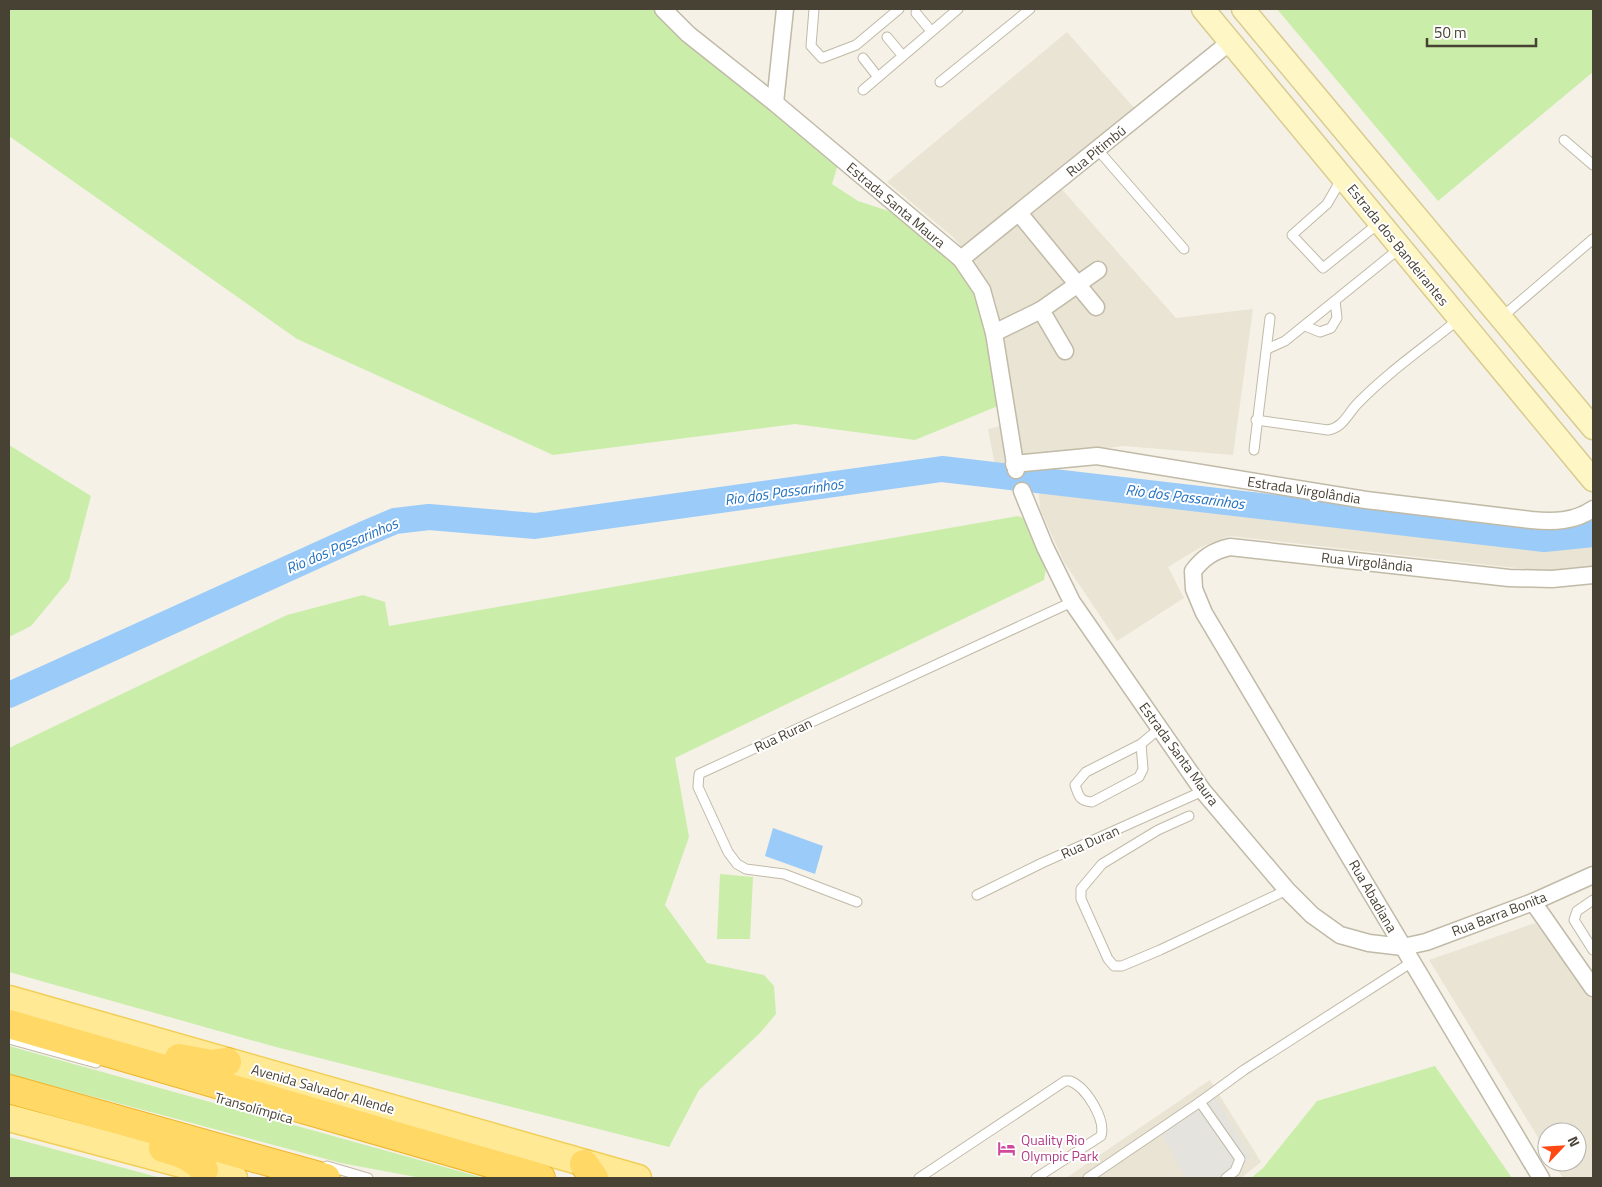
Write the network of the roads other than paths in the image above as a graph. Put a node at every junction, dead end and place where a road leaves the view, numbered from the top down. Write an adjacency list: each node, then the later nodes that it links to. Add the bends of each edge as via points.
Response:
1 (662, 9): 18 (street, Estrada Santa Maura, via 688,34)
2 (785, 9): 18 (street)
3 (814, 9): 4 (lane, via 811,46 822,58 856,45)
4 (899, 9)
5 (1030, 9): 16 (lane)
6 (1203, 9): 12 (main road, Estrada dos Bandeirantes)
7 (1243, 9): 21 (main road)
8 (956, 10): 10 (lane)
9 (916, 13): 10 (lane)
10 (931, 31): 13 (lane)
11 (886, 37): 13 (lane)
12 (1230, 42): 20 (street, Rua Pitimbú); 23 (main road, Estrada dos Bandeirantes)
13 (902, 55): 15 (lane)
14 (863, 58): 15 (lane)
15 (878, 77): 17 (lane)
16 (940, 82)
17 (863, 90)
18 (775, 103): 29 (street, Estrada Santa Maura)
19 (1564, 140): 22 (lane)
20 (1098, 150): 24 (street, Rua Pitimbú); 28 (lane)
21 (1368, 157): 23 (main road, via 1347,152 1340,156 1338,163); 36 (main road)
22 (1593, 165)
23 (1342, 178): 25 (main road, Estrada dos Bandeirantes); 25 (lane, via 1327,204 1292,235 1323,268)
24 (1019, 213): 29 (street, Rua Pitimbú); 31 (street)
25 (1379, 222): 27 (main road, Estrada dos Bandeirantes)
26 (1593, 239): 36 (lane)
27 (1400, 248): 32 (lane); 37 (main road, Estrada dos Bandeirantes)
28 (1184, 249)
29 (961, 260): 39 (street, Estrada Santa Maura, via 982,290)
30 (1098, 270): 31 (street)
31 (1079, 284): 33 (street); 34 (street)
32 (1335, 301): 38 (lane); 38 (lane, via 1337,318 1331,328 1320,332)
33 (1096, 307)
34 (1042, 310): 39 (street); 41 (street)
35 (1270, 318): 40 (lane)
36 (1502, 318): 43 (main road)
37 (1459, 319): 42 (lane, via 1358,403 1336,429); 46 (main road, Estrada dos Bandeirantes)
38 (1305, 326): 40 (lane)
39 (994, 333): 45 (street, Estrada Santa Maura)
40 (1267, 349): 42 (lane)
41 (1065, 351)
42 (1256, 420): 44 (lane)
43 (1593, 428)
44 (1254, 450)
45 (1015, 467): 48 (street, Estrada Virgolândia, via 1097,456 1366,500 1531,520 1552,522 1573,518)
46 (1593, 480)
47 (1022, 491): 50 (street, Estrada Santa Maura)
48 (1593, 509)
49 (1593, 575): 51 (street, Rua Virgolândia, via 1552,579 1509,578 1230,547 1213,551 1193,571 1194,589)
50 (1072, 602): 52 (street, Estrada Santa Maura); 60 (lane, Rua Ruran, via 699,774 698,787 728,852 737,864 746,869 784,874)
51 (1204, 613): 62 (street, Rua Abadiana)
52 (1160, 728): 53 (lane); 54 (street, Estrada Santa Maura)
53 (1141, 744): 53 (lane, via 1086,772 1075,784 1080,798 1084,802 1092,802 1139,777 1143,769)
54 (1203, 791): 57 (street, Estrada Santa Maura); 58 (lane, Rua Duran)
55 (1189, 816): 57 (lane, via 1158,830 1102,864 1081,889 1081,899 1114,966 1122,966 1166,947)
56 (1593, 875): 61 (street, Rua Barra Bonita)
57 (1287, 890): 62 (street, Estrada Santa Maura, via 1312,915 1340,935)
58 (977, 895)
59 (1593, 900): 63 (lane, via 1577,911 1574,920)
60 (857, 902)
61 (1533, 902): 62 (street, Rua Barra Bonita, via 1426,942); 65 (street)
62 (1403, 947): 64 (street, Rua Abadiana)
63 (1593, 950)
64 (1412, 962): 73 (lane); 86 (street, Rua Abadiana)
65 (1593, 988)
66 (9, 999): 70 (main road, Avenida Salvador Allende)
67 (9, 1024): 69 (highway, Avenida Salvador Allende)
68 (9, 1039): 71 (lane)
69 (74, 1042): 70 (highway, via 102,1043 194,1062); 80 (highway, Avenida Salvador Allende)
70 (227, 1062): 76 (main road, Avenida Salvador Allende)
71 (103, 1066)
72 (21, 1092): 75 (highway, via 146,1142 186,1154); 77 (highway)
73 (1200, 1102): 84 (lane); 85 (lane, via 1240,1159 1235,1171)
74 (9, 1118): 75 (main road)
75 (204, 1170): 78 (main road)
76 (589, 1171): 81 (main road, Avenida Salvador Allende)
77 (324, 1172): 79 (lane)
78 (234, 1178)
79 (368, 1178)
80 (541, 1178)
81 (638, 1178)
82 (919, 1178): 83 (lane, via 1065,1081 1070,1081 1081,1088 1097,1113 1103,1125 1101,1136)
83 (1036, 1178)
84 (1088, 1178)
85 (1226, 1178)
86 (1541, 1178)

